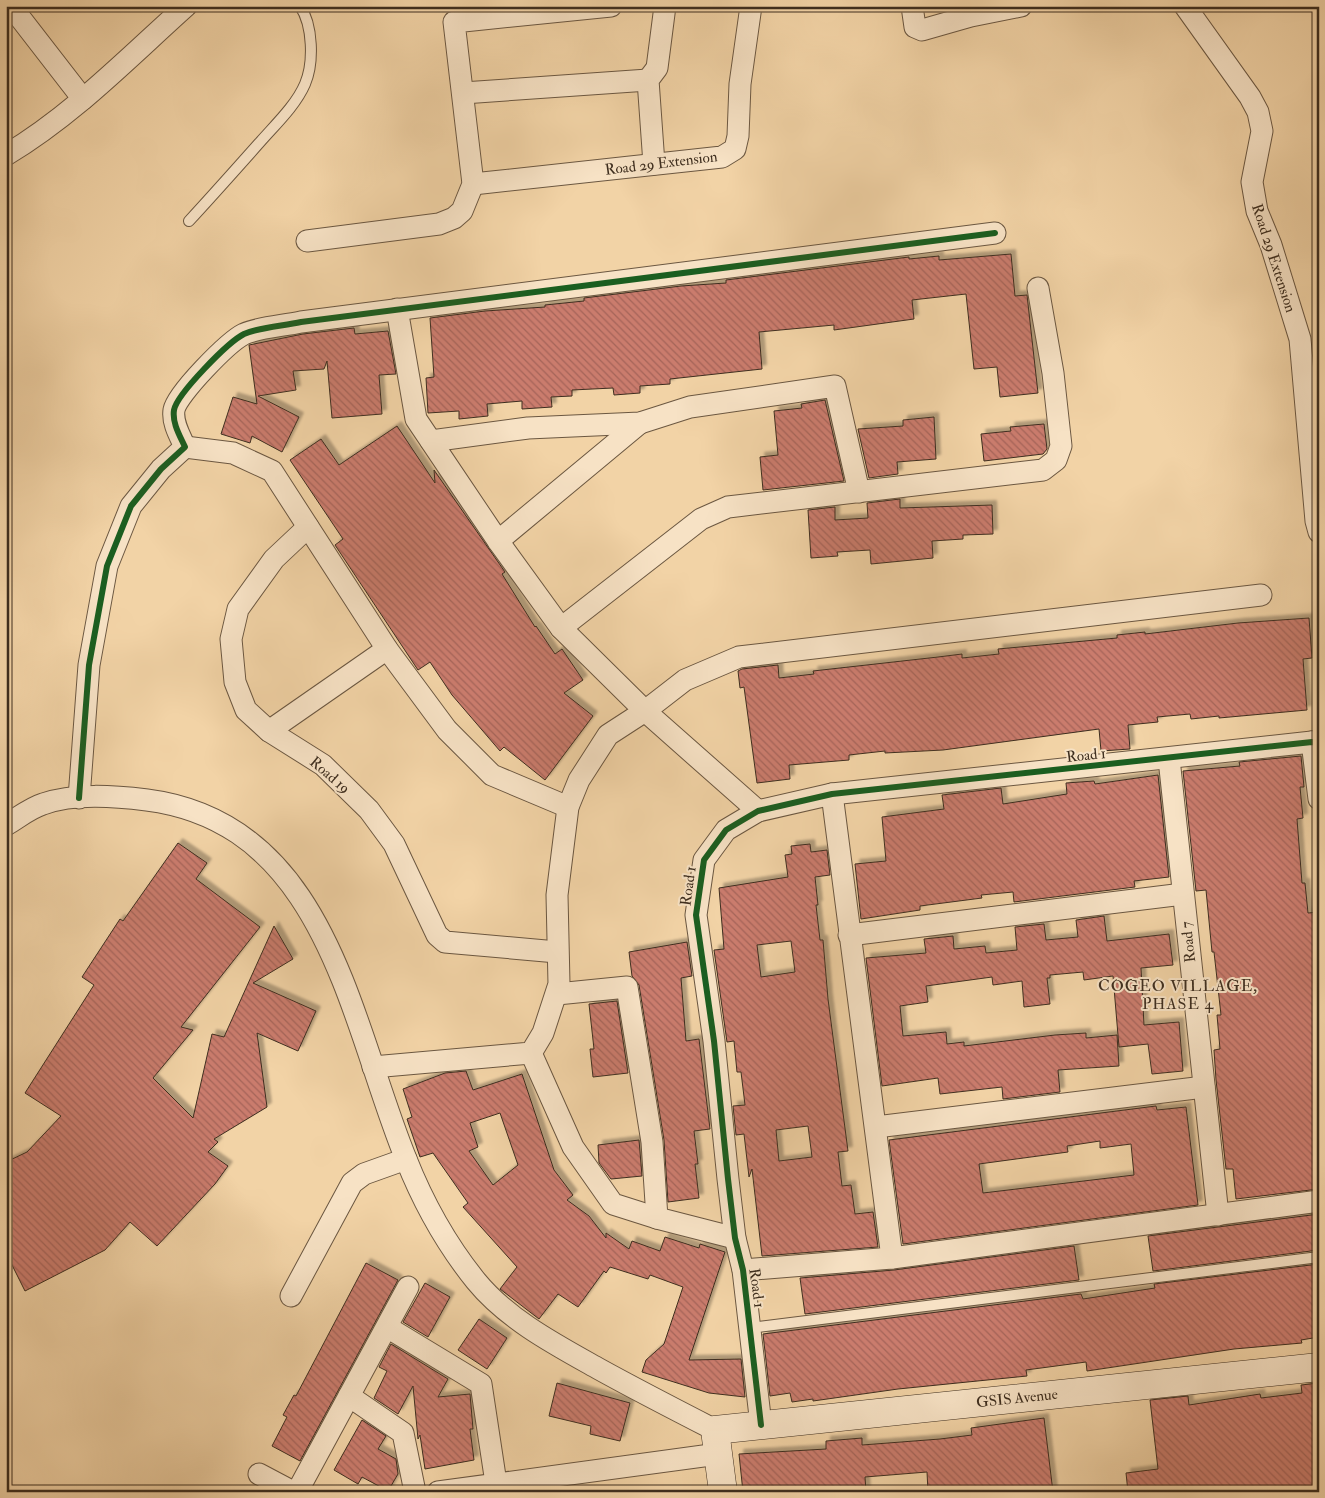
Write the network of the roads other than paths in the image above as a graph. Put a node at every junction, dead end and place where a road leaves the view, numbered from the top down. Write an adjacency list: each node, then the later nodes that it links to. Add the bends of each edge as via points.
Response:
1 (11, 6): 12 (street)
2 (186, 6): 12 (street)
3 (300, 6): 16 (lane, via 305,13 310,38 310,63 305,84 278,122)
4 (611, 6): 11 (street, via 454,22)
5 (665, 6): 10 (street, via 656,68)
6 (751, 6): 14 (street, Road 29 Extension, via 735,149 722,157)
7 (912, 6): 8 (street, via 915,27 922,30)
8 (1021, 6)
9 (1185, 6): 26 (street, Road 29 Extension, via 1258,112 1262,130 1252,182 1256,212 1271,245 1300,339)
10 (648, 80): 11 (street); 14 (street)
11 (463, 93): 15 (street)
12 (83, 99): 13 (street, via 30,141)
13 (6, 155)
14 (654, 164): 15 (street, Road 29 Extension)
15 (473, 184): 18 (street, via 462,212 439,224)
16 (189, 221)
17 (995, 233): 20 (street)
18 (307, 241)
19 (1038, 288): 24 (street, via 1053,373 1061,446 1056,460 1042,470)
20 (397, 309): 22 (street, via 416,419); 23 (street, via 300,322 245,334 179,397 174,411)
21 (640, 422): 22 (street, via 528,428); 24 (street, via 690,408 835,386); 27 (street)
22 (431, 441): 27 (street)
23 (185, 447): 25 (street, via 233,453 272,471); 36 (street, via 161,469 131,506 107,566 89,665)
24 (859, 492): 29 (street, via 728,507 701,519)
25 (308, 527): 30 (street); 32 (street, Road 19, via 274,559 238,609 231,639 235,682 246,710)
26 (1319, 532)
27 (498, 541): 29 (street)
28 (1261, 595): 31 (street, via 739,657 685,680)
29 (561, 628): 31 (street)
30 (386, 650): 32 (street); 38 (street, via 447,730 492,775)
31 (645, 711): 38 (street, via 608,735 579,780); 39 (street)
32 (269, 731): 43 (street, Road 19, via 323,765 369,810 394,844 437,935 446,942)
33 (1315, 743): 34 (street, Road 1); 37 (street)
34 (1169, 759): 35 (street, Road 1); 41 (street, Road 7)
35 (832, 794): 39 (street, Road 1); 42 (street)
36 (79, 798): 40 (street, via 42,804); 46 (street, via 164,802 201,814 243,835 269,859 306,904 332,952)
37 (1319, 799)
38 (568, 807): 43 (street, via 557,895)
39 (758, 811): 53 (street, Road 1, via 726,830 704,860 696,915 714,1040)
40 (6, 824)
41 (1183, 894): 42 (street); 47 (street, Road 7)
42 (849, 935): 48 (street)
43 (557, 952): 44 (street)
44 (557, 994): 45 (street, via 543,1033); 52 (street, via 628,987 652,1142)
45 (531, 1053): 46 (street); 52 (street, via 573,1147 613,1204)
46 (373, 1066): 49 (street)
47 (1204, 1086): 48 (street); 51 (street, Road 7)
48 (876, 1126): 55 (street)
49 (406, 1158): 58 (street, via 364,1174 352,1183); 64 (street, via 424,1199 453,1249 477,1283 506,1310 554,1344)
50 (1319, 1201): 51 (street)
51 (1218, 1215): 55 (street)
52 (657, 1218): 53 (street)
53 (735, 1238): 56 (street, Road 1)
54 (1319, 1257): 60 (lane)
55 (892, 1258): 56 (street)
56 (743, 1270): 60 (street, Road 1)
57 (408, 1288): 59 (street)
58 (291, 1296)
59 (387, 1327): 62 (street); 66 (street, via 481,1384)
60 (750, 1328): 63 (street, Road 1)
61 (1319, 1366): 63 (street, GSIS Avenue)
62 (348, 1396): 68 (street); 69 (street, via 403,1433)
63 (761, 1425): 64 (street, GSIS Avenue)
64 (716, 1442): 66 (street); 71 (street)
65 (260, 1474): 67 (street)
66 (496, 1483): 70 (street)
67 (293, 1492)
68 (297, 1492)
69 (414, 1492)
70 (438, 1492)
71 (723, 1492)

